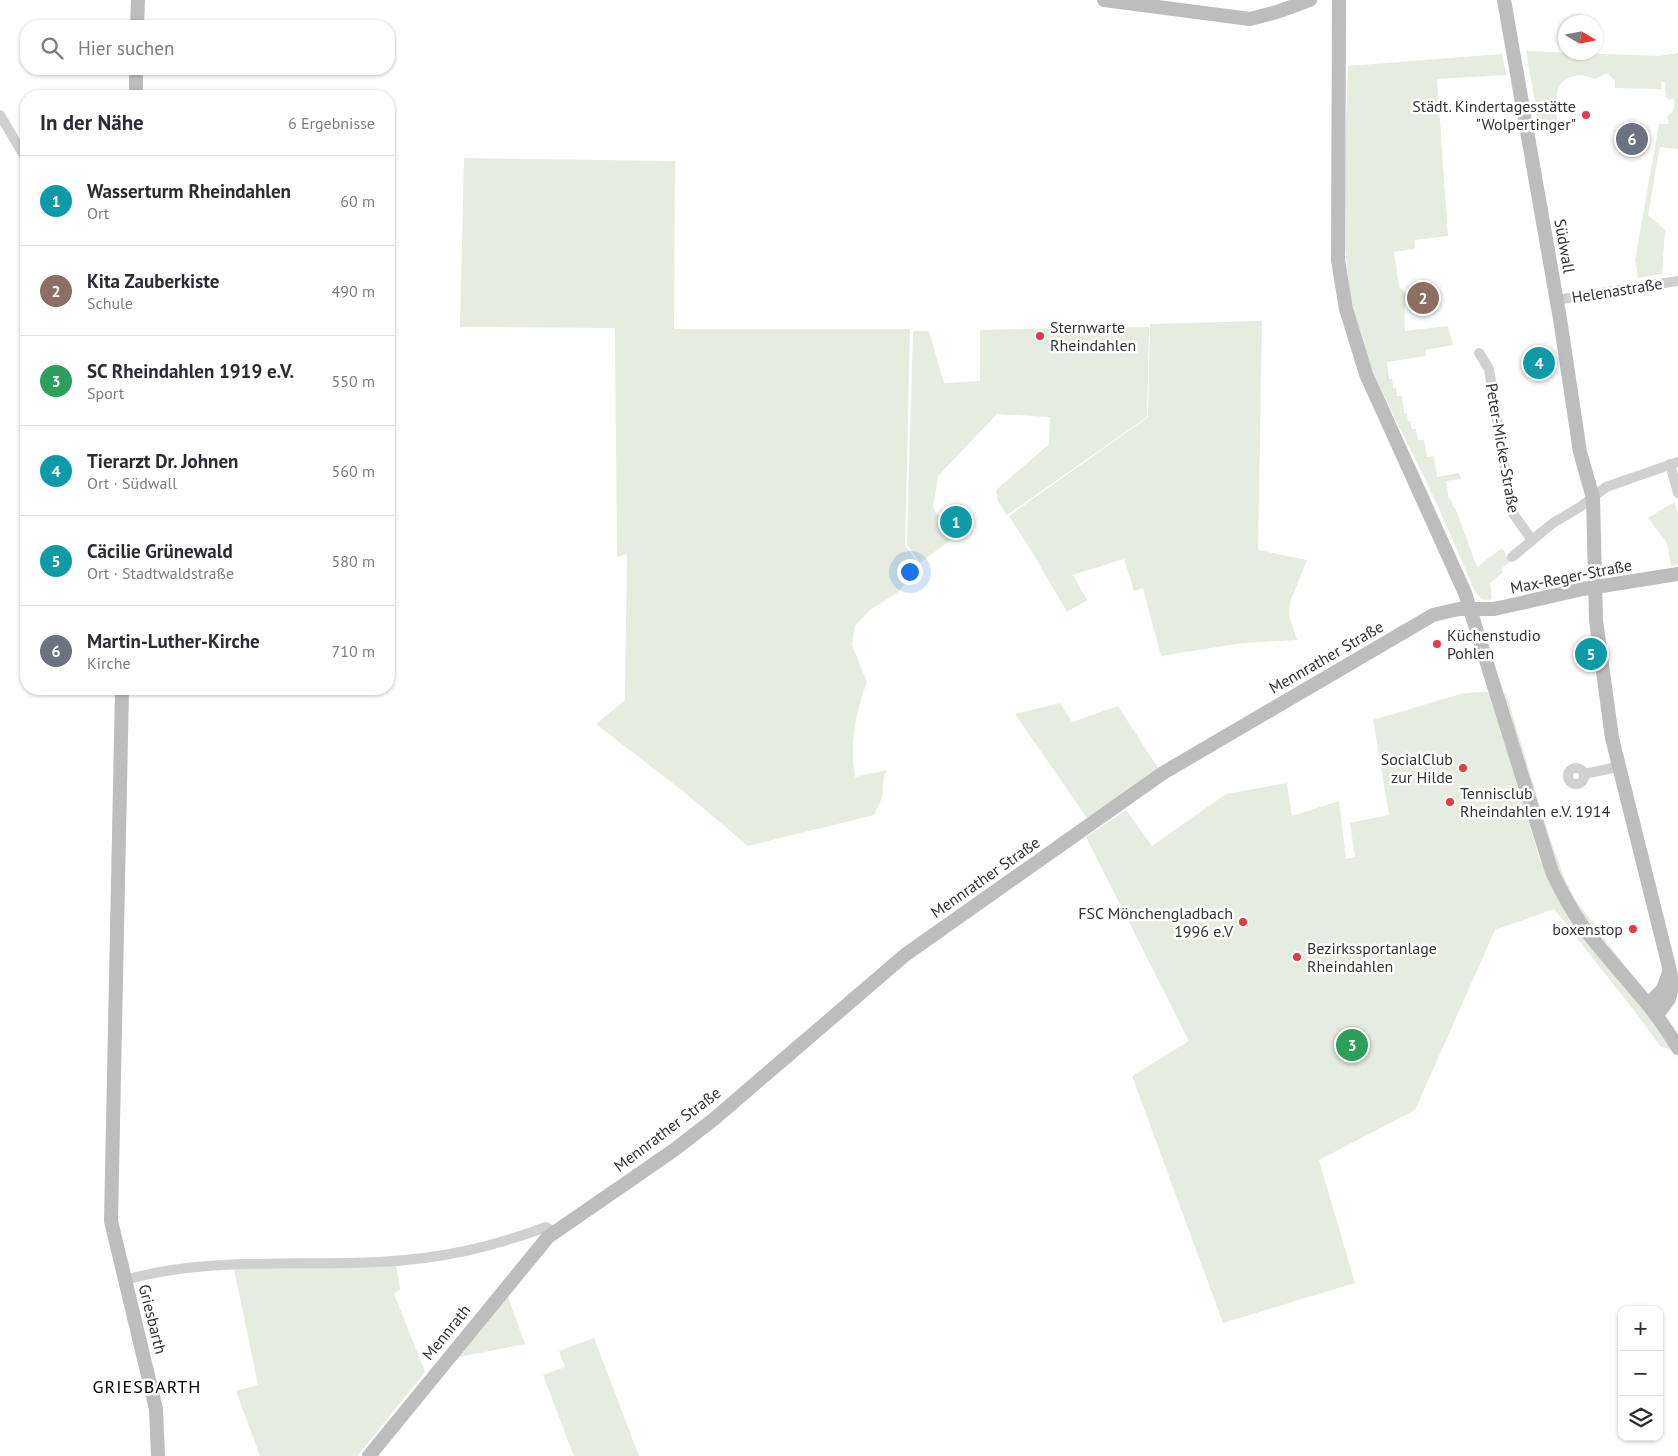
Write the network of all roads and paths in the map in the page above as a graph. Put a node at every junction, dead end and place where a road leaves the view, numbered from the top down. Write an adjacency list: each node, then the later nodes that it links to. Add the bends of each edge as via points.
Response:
1 (138, 0): 6 (main road)
2 (1104, 0): 5 (main road, via 1250,19)
3 (1339, 0): 21 (main road, via 1337,239 1346,308 1366,374)
4 (1504, 0): 12 (main road, Südwall)
5 (1305, 1)
6 (137, 20)
7 (136, 75): 8 (main road)
8 (136, 90)
9 (0, 115): 10 (street)
10 (20, 149)
11 (1678, 281): 12 (street, Helenastraße)
12 (1556, 300): 16 (main road, Südwall, via 1580,452)
13 (1479, 353): 17 (street, Peter-Micke-Straße, via 1489,369 1512,512)
14 (1674, 463): 15 (street); 16 (street, via 1606,487)
15 (1678, 493)
16 (1593, 498): 17 (street); 20 (main road, Südwall)
17 (1532, 540): 18 (street)
18 (1512, 557)
19 (1678, 574): 20 (main road, Max-Reger-Straße)
20 (1595, 587): 21 (main road, Max-Reger-Straße, via 1494,609); 23 (main road, Südwall, via 1596,620)
21 (1471, 609): 27 (main road, via 1552,872 1582,926); 29 (main road, Mennrather Straße, via 1433,615 1163,773 905,955 714,1119)
22 (122, 695): 30 (main road, Griesbarth, via 111,1221)
23 (1618, 767): 24 (street); 25 (main road, Südwall)
24 (1584, 774)
25 (1674, 971): 26 (main road, Südwall); 27 (main road)
26 (1675, 990): 27 (main road)
27 (1653, 1009): 28 (main road)
28 (1678, 1048)
29 (554, 1232): 30 (street, Griesbarth, via 546,1227 476,1251 398,1260 206,1267); 32 (main road, Mennrath, via 519,1269)
30 (125, 1280): 31 (main road, Griesbarth, via 156,1409)
31 (158, 1456)
32 (369, 1456)

